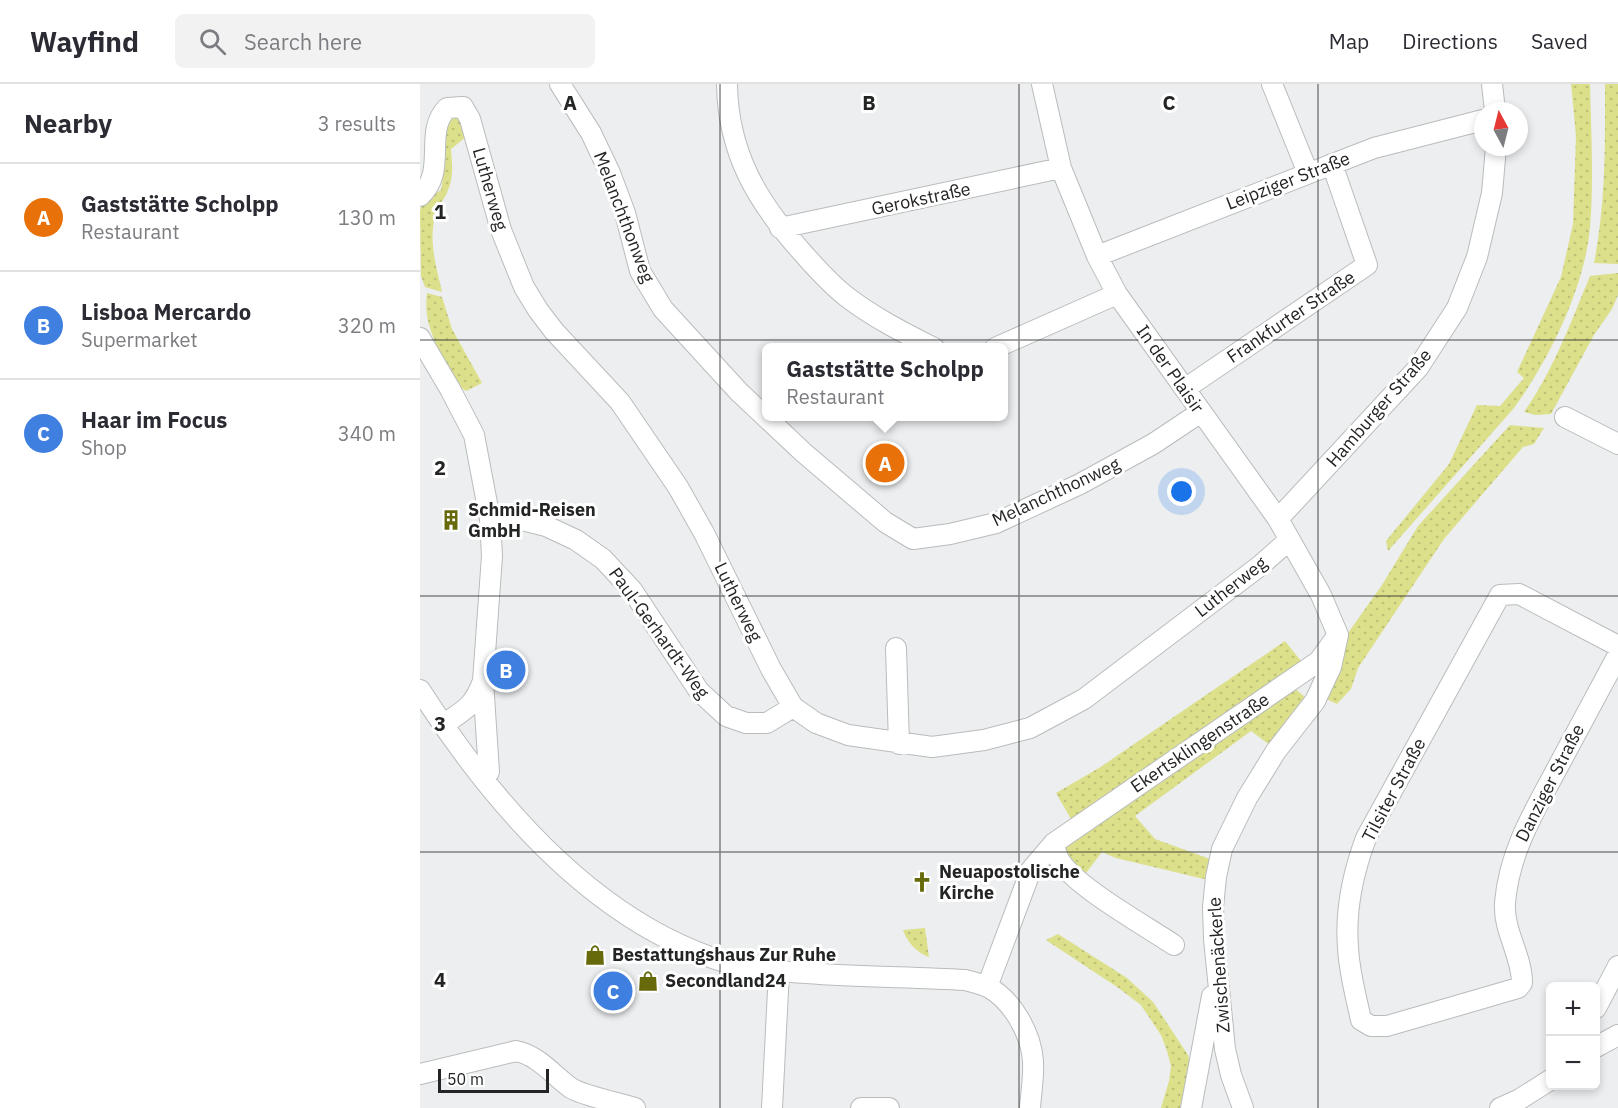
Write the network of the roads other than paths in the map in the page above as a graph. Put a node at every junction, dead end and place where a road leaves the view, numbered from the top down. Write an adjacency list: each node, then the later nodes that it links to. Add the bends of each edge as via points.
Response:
1 (560, 84): 21 (street, Melanchthonweg, via 591,133 610,173 640,271 663,309)
2 (727, 84): 13 (street, via 729,119 738,151 758,196)
3 (1042, 84): 10 (street, In der Plaisir)
4 (1272, 84): 11 (street)
5 (1492, 84): 6 (street)
6 (1495, 102)
7 (1474, 122): 9 (street, Leipziger Straße, via 1374,148)
8 (1495, 156): 26 (street, Hamburger Straße, via 1492,193 1477,257 1457,308 1418,368)
9 (1332, 164): 11 (street, Leipziger Straße); 19 (street, Frankfurter Straße, via 1367,265)
10 (1061, 168): 13 (street, Gerokstraße); 14 (street, In der Plaisir)
11 (1308, 173): 14 (street, Leipziger Straße)
12 (420, 196): 34 (street, Lutherweg, via 429,187 435,171 440,115 447,108 463,107 470,119 501,230 524,287 554,331 620,402 678,487)
13 (780, 228): 17 (street, via 847,297)
14 (1096, 256): 15 (street, In der Plaisir)
15 (1117, 294): 18 (street); 19 (street, In der Plaisir)
16 (420, 338): 25 (street, via 474,435)
17 (925, 343)
18 (1006, 343)
19 (1186, 388): 20 (street, In der Plaisir)
20 (1201, 412): 23 (street, Melanchthonweg, via 1080,484 1005,519 913,539 885,522); 26 (street, In der Plaisir)
21 (762, 414)
22 (1565, 417): 24 (street)
23 (770, 421)
24 (1618, 444)
25 (490, 519): 32 (street, via 492,556); 34 (street, Paul-Gerhardt-Weg, via 546,526 603,559 632,590 699,691 726,716 746,723 767,723)
26 (1278, 519): 27 (street, In der Plaisir)
27 (1289, 540): 28 (street, In der Plaisir, via 1321,595); 36 (street, Lutherweg, via 1084,699 1030,728 984,740 932,747)
28 (1338, 635): 38 (street, Ekertsklingenstraße, via 1319,661); 40 (street, Zwischenäckerle, via 1331,667 1315,701 1276,751 1222,849 1213,907)
29 (1618, 646): 44 (street, Tilsiter Straße, via 1519,594 1500,595 1366,838 1356,865 1348,910 1348,948 1361,1020 1371,1026 1387,1026)
30 (896, 648): 36 (street)
31 (1618, 655): 44 (street, Danziger Straße, via 1530,819 1513,861 1505,904 1522,974)
32 (483, 681): 35 (street, via 472,705); 37 (street, via 489,760 489,772)
33 (420, 690): 35 (street)
34 (794, 707): 36 (street, Lutherweg, via 816,723 848,735)
35 (444, 723): 37 (street)
36 (899, 744)
37 (484, 779): 42 (street, via 547,851 634,920 671,942 706,955 742,967)
38 (1054, 843): 39 (street, via 1060,862 1076,877); 43 (street, Ekertsklingenstraße, via 1031,870)
39 (1174, 945)
40 (1216, 965): 57 (street); 58 (street, Zwischenäckerle, via 1225,1049)
41 (1618, 966): 45 (street)
42 (779, 971): 43 (street, via 965,980); 53 (street)
43 (987, 987): 56 (street, via 1003,998 1029,1038 1033,1062)
44 (1518, 988)
45 (1600, 1000)
46 (1618, 1035): 47 (street)
47 (1600, 1045)
48 (420, 1074): 50 (street, via 516,1052 524,1053)
49 (1546, 1083): 59 (street)
50 (572, 1088): 51 (street); 52 (street)
51 (576, 1108)
52 (635, 1108)
53 (772, 1108)
54 (861, 1108): 55 (street)
55 (889, 1108)
56 (1030, 1108)
57 (1191, 1108)
58 (1244, 1108)
59 (1500, 1108)

